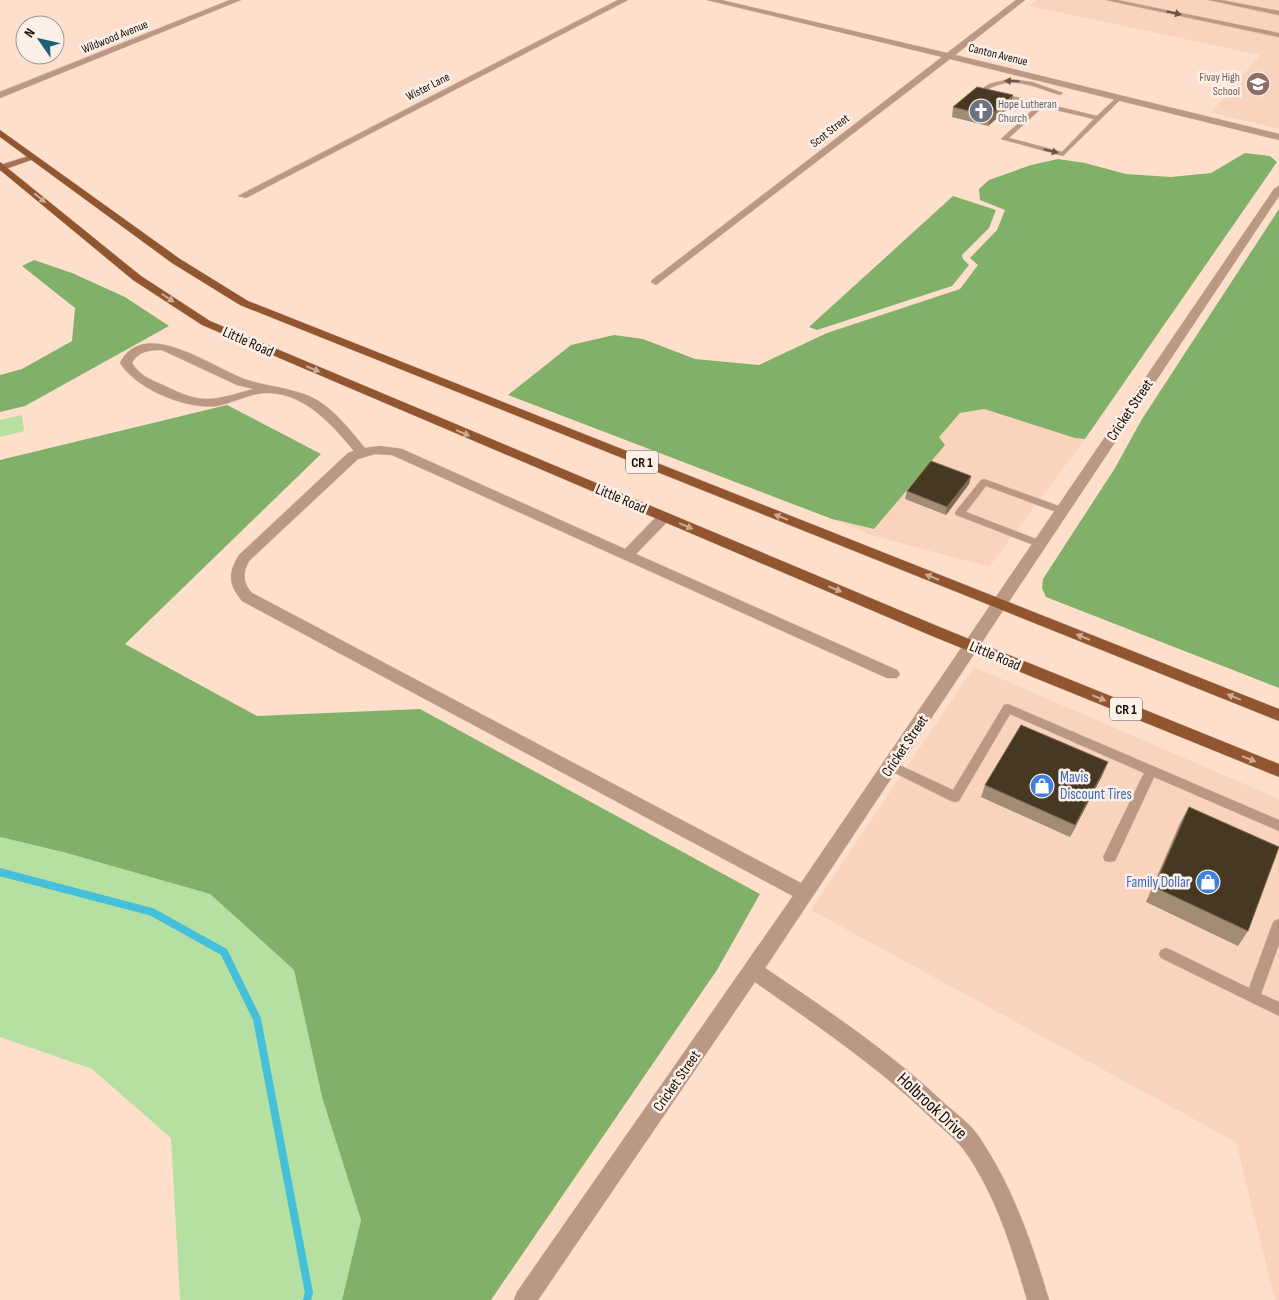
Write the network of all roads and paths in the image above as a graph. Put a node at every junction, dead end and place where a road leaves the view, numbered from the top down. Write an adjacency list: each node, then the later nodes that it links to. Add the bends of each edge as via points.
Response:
1 (238, 0): 12 (street, Wildwood Avenue)
2 (624, 0): 21 (street, Wister Lane)
3 (711, 0): 9 (street, Canton Avenue)
4 (1020, 0): 9 (street, Scot Street)
5 (1109, 0): 8 (lane, one-way to 8)
6 (1212, 0): 7 (lane)
7 (1279, 13)
8 (1279, 35)
9 (949, 56): 10 (street, Canton Avenue); 22 (street, Scot Street)
10 (1070, 86): 11 (lane); 13 (street, Canton Avenue)
11 (1060, 92): 14 (lane); 14 (lane, one-way to 14, via 1015,80 993,82 982,91)
12 (0, 95)
13 (1119, 98): 15 (lane); 17 (street, Canton Avenue)
14 (1040, 105): 15 (lane); 15 (lane, one-way to 15, via 1004,139 1064,154)
15 (1098, 118)
16 (0, 133): 18 (main road, CR 1)
17 (1279, 138)
18 (32, 158): 19 (street); 29 (main road, CR 1, one-way to 18, via 244,302 176,261)
19 (1, 166): 26 (main road, Little Road / CR 1, one-way to 26, via 137,278 206,323)
20 (1279, 189): 25 (street, Cricket Street)
21 (243, 196)
22 (656, 282)
23 (271, 389): 23 (street, via 241,382 164,347 135,351 128,356 126,363 140,379 188,402 220,401); 24 (street, via 320,408 334,418)
24 (362, 452): 28 (street, via 384,449 398,452); 38 (street, via 353,456 244,558 235,577 237,586 247,597)
25 (1062, 511): 27 (street, Cricket Street); 27 (lane, via 984,482 960,513)
26 (664, 517): 28 (street); 30 (main road, Little Road / CR 1, one-way to 30)
27 (1040, 544): 29 (street, Cricket Street)
28 (627, 555): 31 (street)
29 (1000, 604): 30 (street, Cricket Street); 32 (main road, CR 1, one-way to 29)
30 (973, 646): 33 (street, Cricket Street); 35 (main road, Little Road / CR 1, one-way to 35)
31 (892, 674)
32 (1279, 715)
33 (891, 766): 34 (lane, via 955,797 1008,708); 38 (street, Cricket Street)
34 (1151, 771): 36 (lane); 37 (lane)
35 (1279, 771)
36 (1279, 826)
37 (1110, 856)
38 (805, 894): 41 (street, Cricket Street)
39 (1279, 925): 42 (lane)
40 (1166, 954): 42 (lane)
41 (753, 970): 44 (street, Cricket Street); 45 (street, Holbrook Drive, via 865,1048 903,1078 971,1142 999,1190 1019,1236)
42 (1254, 997): 43 (lane)
43 (1279, 1010)
44 (525, 1300)
45 (1038, 1300)

